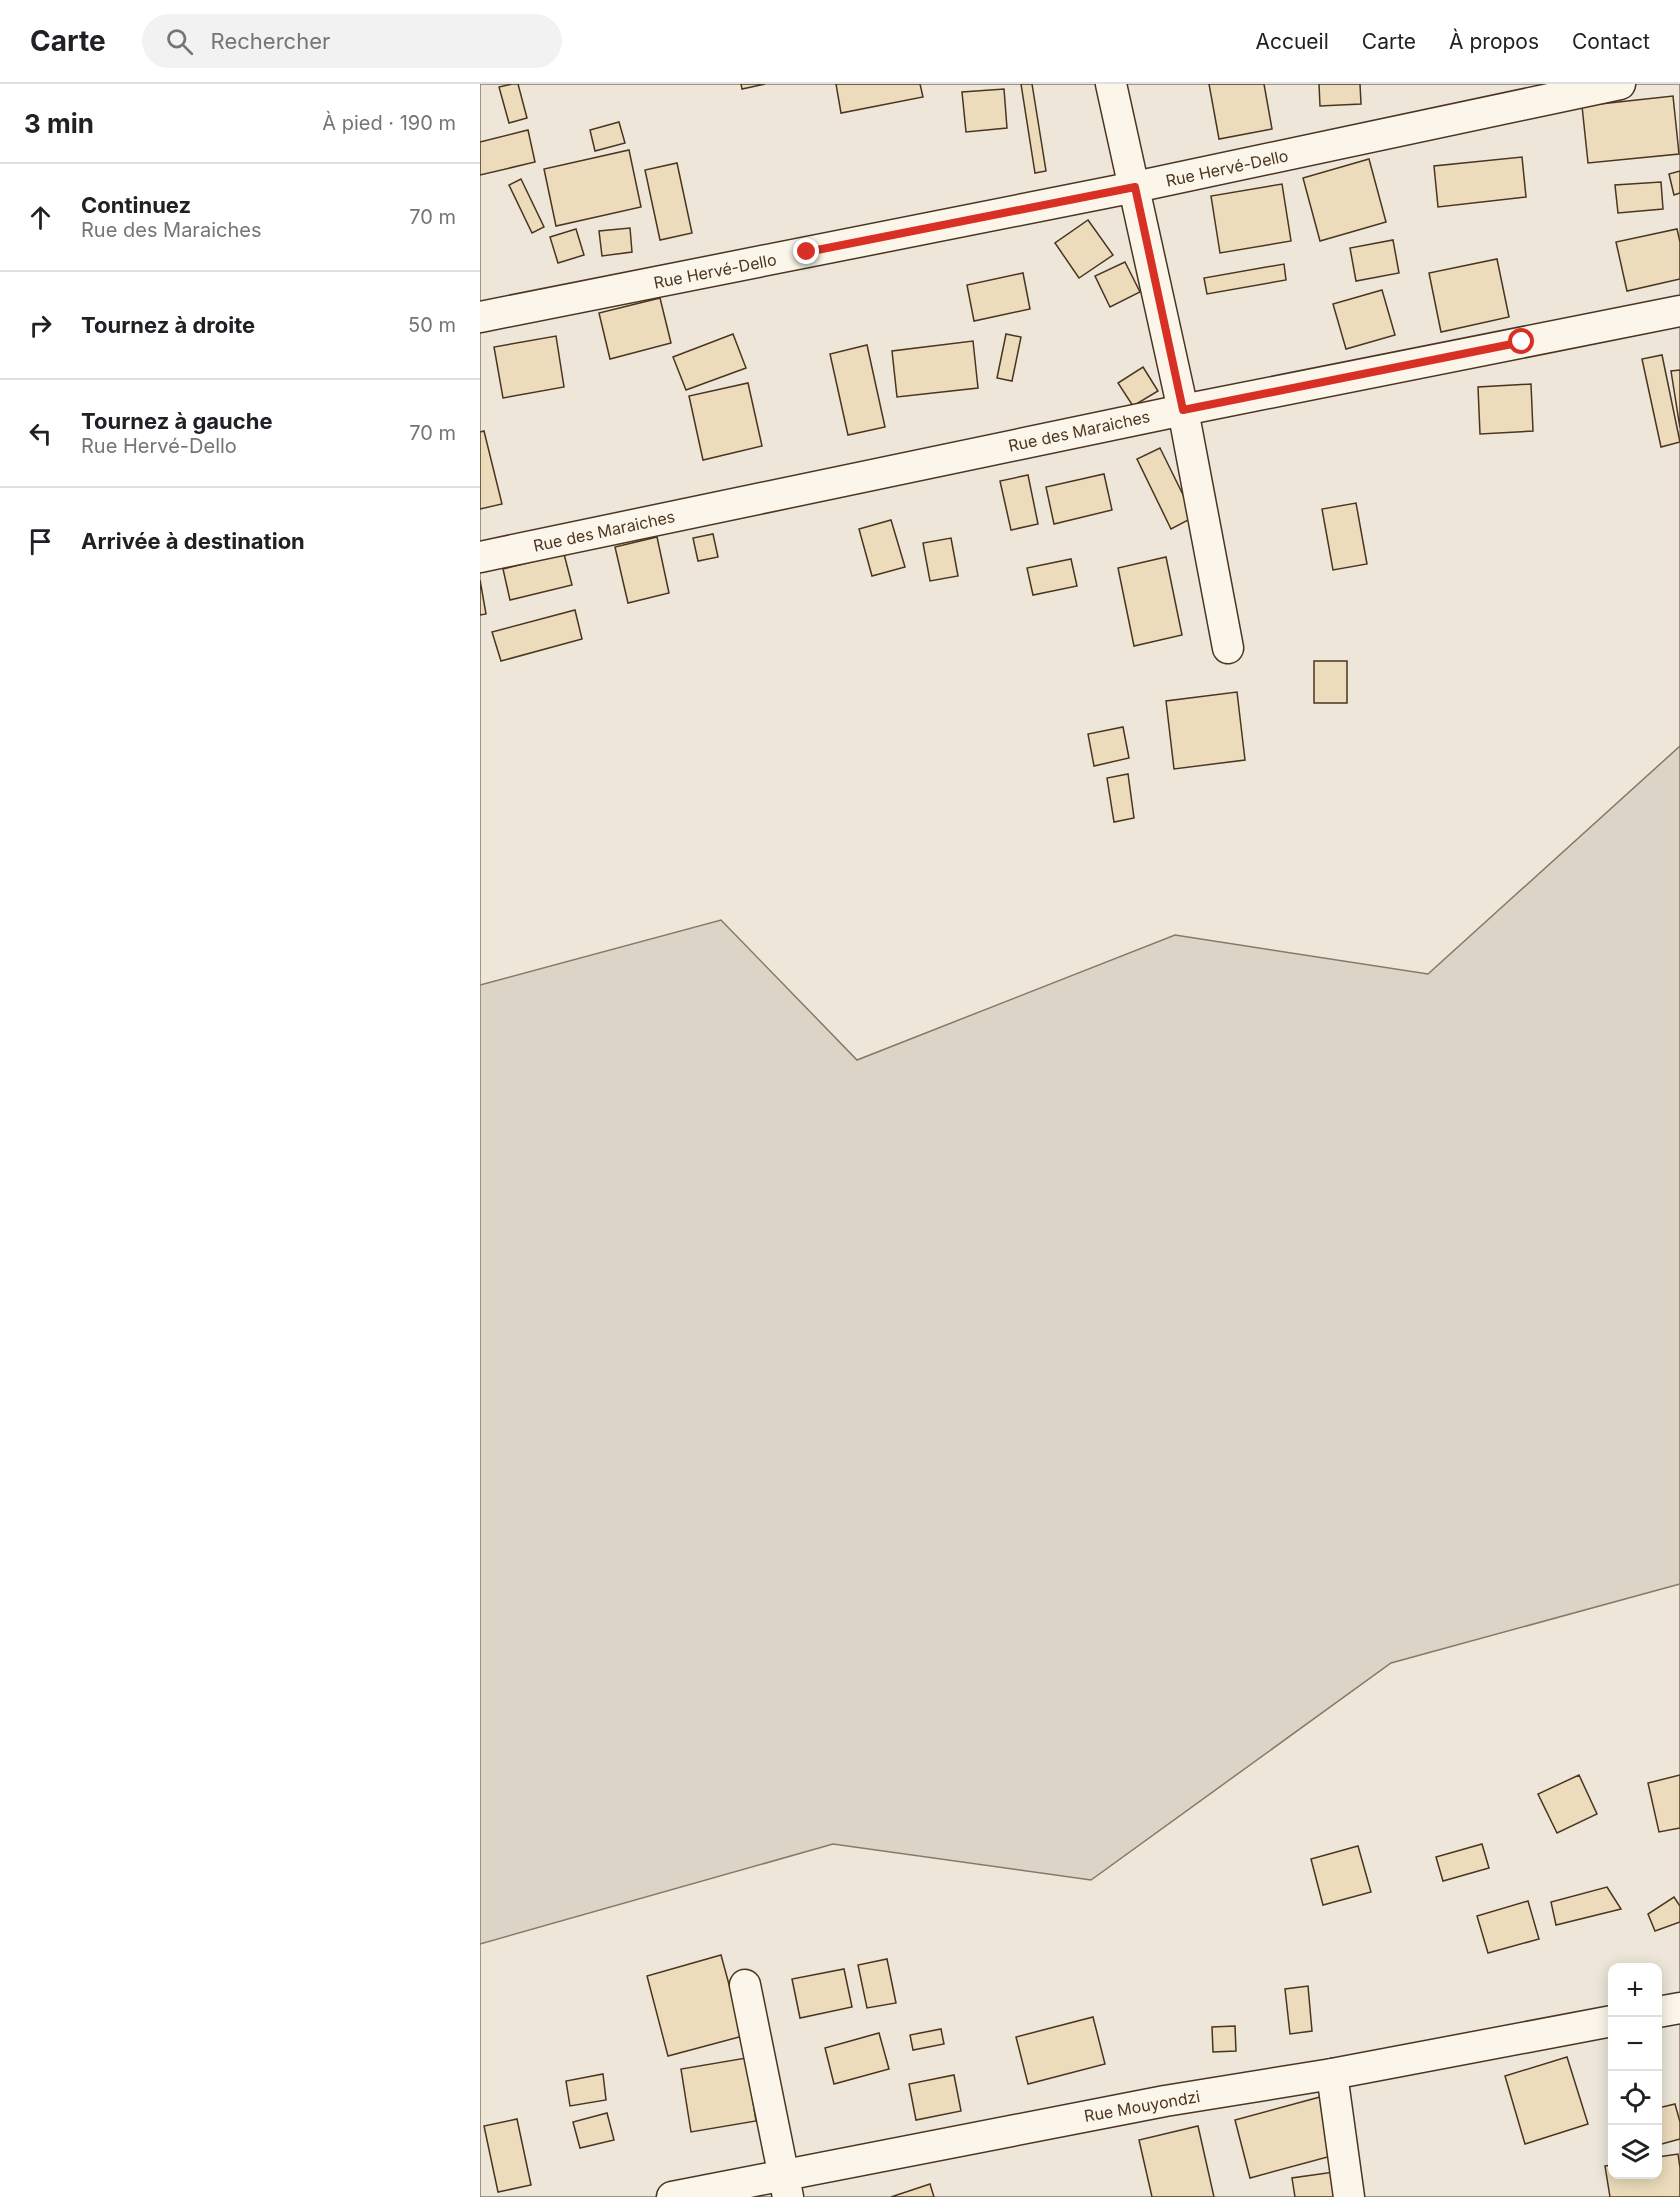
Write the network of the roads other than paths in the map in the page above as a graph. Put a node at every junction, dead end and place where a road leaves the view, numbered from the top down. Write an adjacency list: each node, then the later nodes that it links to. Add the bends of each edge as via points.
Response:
1 (1111, 84): 3 (street)
2 (1620, 84): 3 (street, Rue Hervé-Dello)
3 (1135, 187): 5 (street, Rue Hervé-Dello); 6 (street)
4 (1680, 311): 6 (street, Rue des Maraiches)
5 (480, 317)
6 (1183, 410): 7 (street, Rue des Maraiches); 8 (street)
7 (480, 557)
8 (1228, 648)
9 (745, 1986): 14 (street)
10 (1680, 2008): 11 (street)
11 (1662, 2011)
12 (1608, 2022): 13 (street, Rue Mouyondzi)
13 (1332, 2074): 14 (street, Rue Mouyondzi, via 1165,2101); 16 (street)
14 (786, 2185): 15 (street, Rue Mouyondzi)
15 (672, 2197)
16 (1348, 2197)

